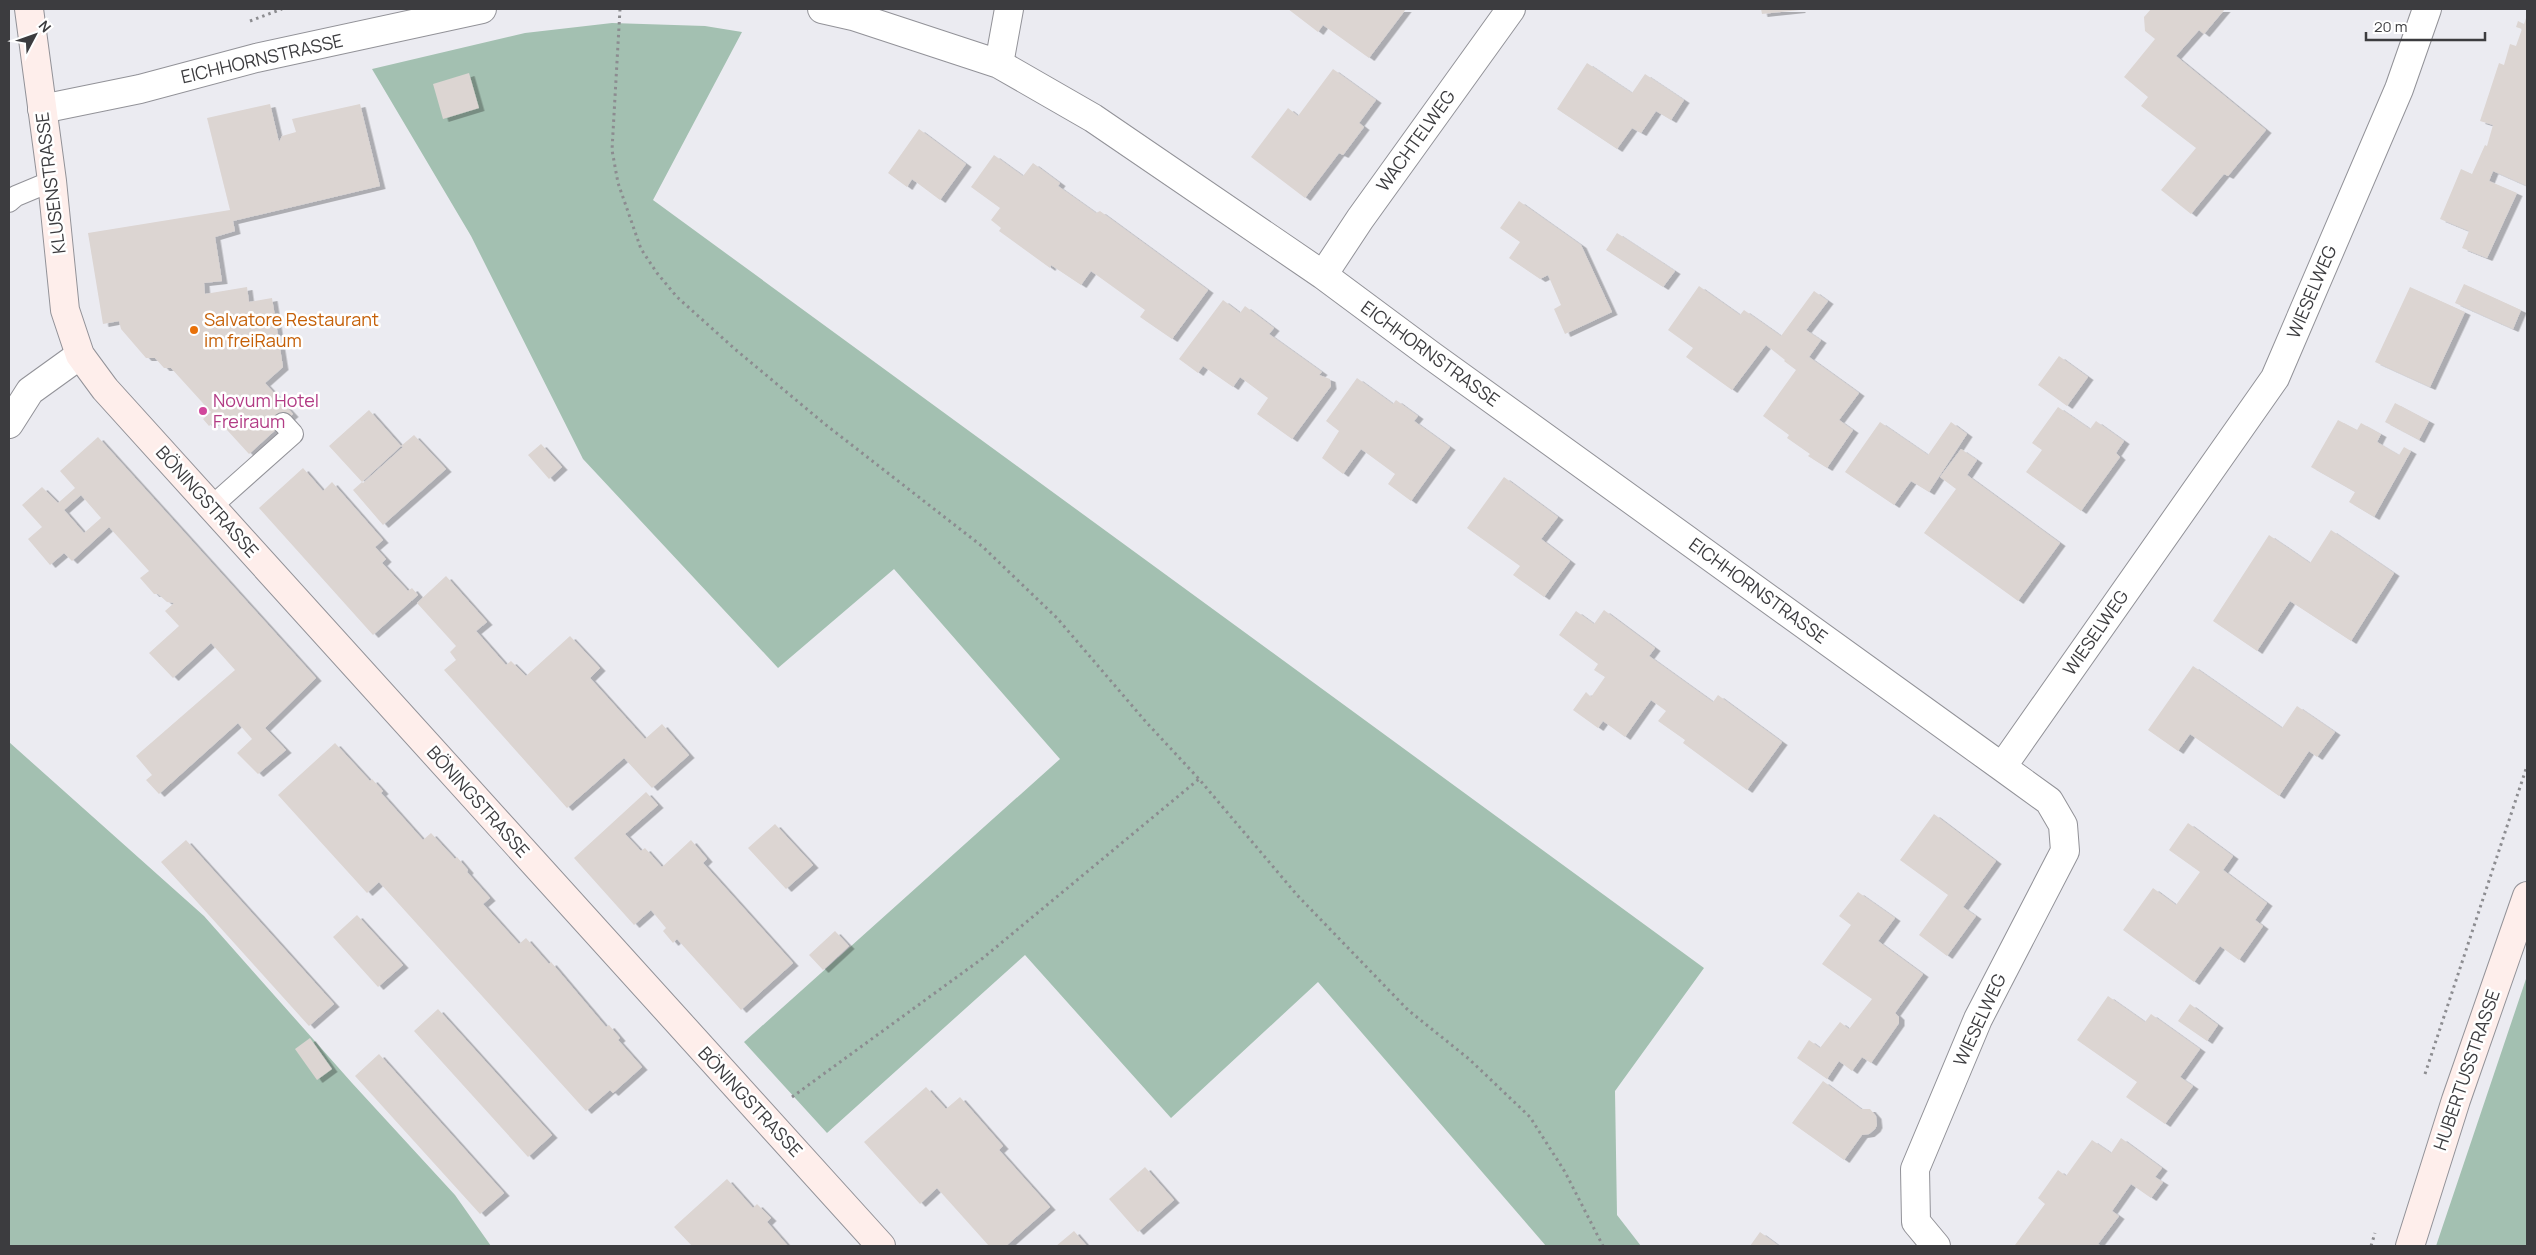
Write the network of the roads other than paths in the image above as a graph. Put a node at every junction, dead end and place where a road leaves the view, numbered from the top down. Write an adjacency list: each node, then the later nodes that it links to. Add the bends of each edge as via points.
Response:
1 (29, 9): 8 (street, KLUSENSTRASSE)
2 (482, 9): 8 (street, EICHHORNSTRASSE)
3 (822, 9): 7 (street, EICHHORNSTRASSE, via 853,16)
4 (1009, 9): 7 (street)
5 (1511, 9): 11 (street, WACHTELWEG)
6 (2427, 9): 16 (street, WIESELWEG, via 2399,89 2275,378)
7 (999, 64): 11 (street, EICHHORNSTRASSE, via 1093,118)
8 (42, 109): 9 (street, KLUSENSTRASSE)
9 (52, 181): 10 (lane); 12 (street, KLUSENSTRASSE, via 65,310)
10 (9, 202)
11 (1322, 275): 16 (street, EICHHORNSTRASSE)
12 (80, 355): 14 (street, via 30,391); 15 (street, BÖNINGSTRASSE, via 104,389)
13 (283, 423): 15 (lane, via 293,434)
14 (9, 424)
15 (211, 507): 18 (street, BÖNINGSTRASSE)
16 (2002, 767): 19 (street, WIESELWEG, via 2049,801 2063,825 2065,851 1978,1019 1915,1169 1916,1222)
17 (2527, 896): 20 (street, HUBERTUSSTRASSE, via 2456,1100)
18 (881, 1246)
19 (1936, 1246)
20 (2410, 1246)

